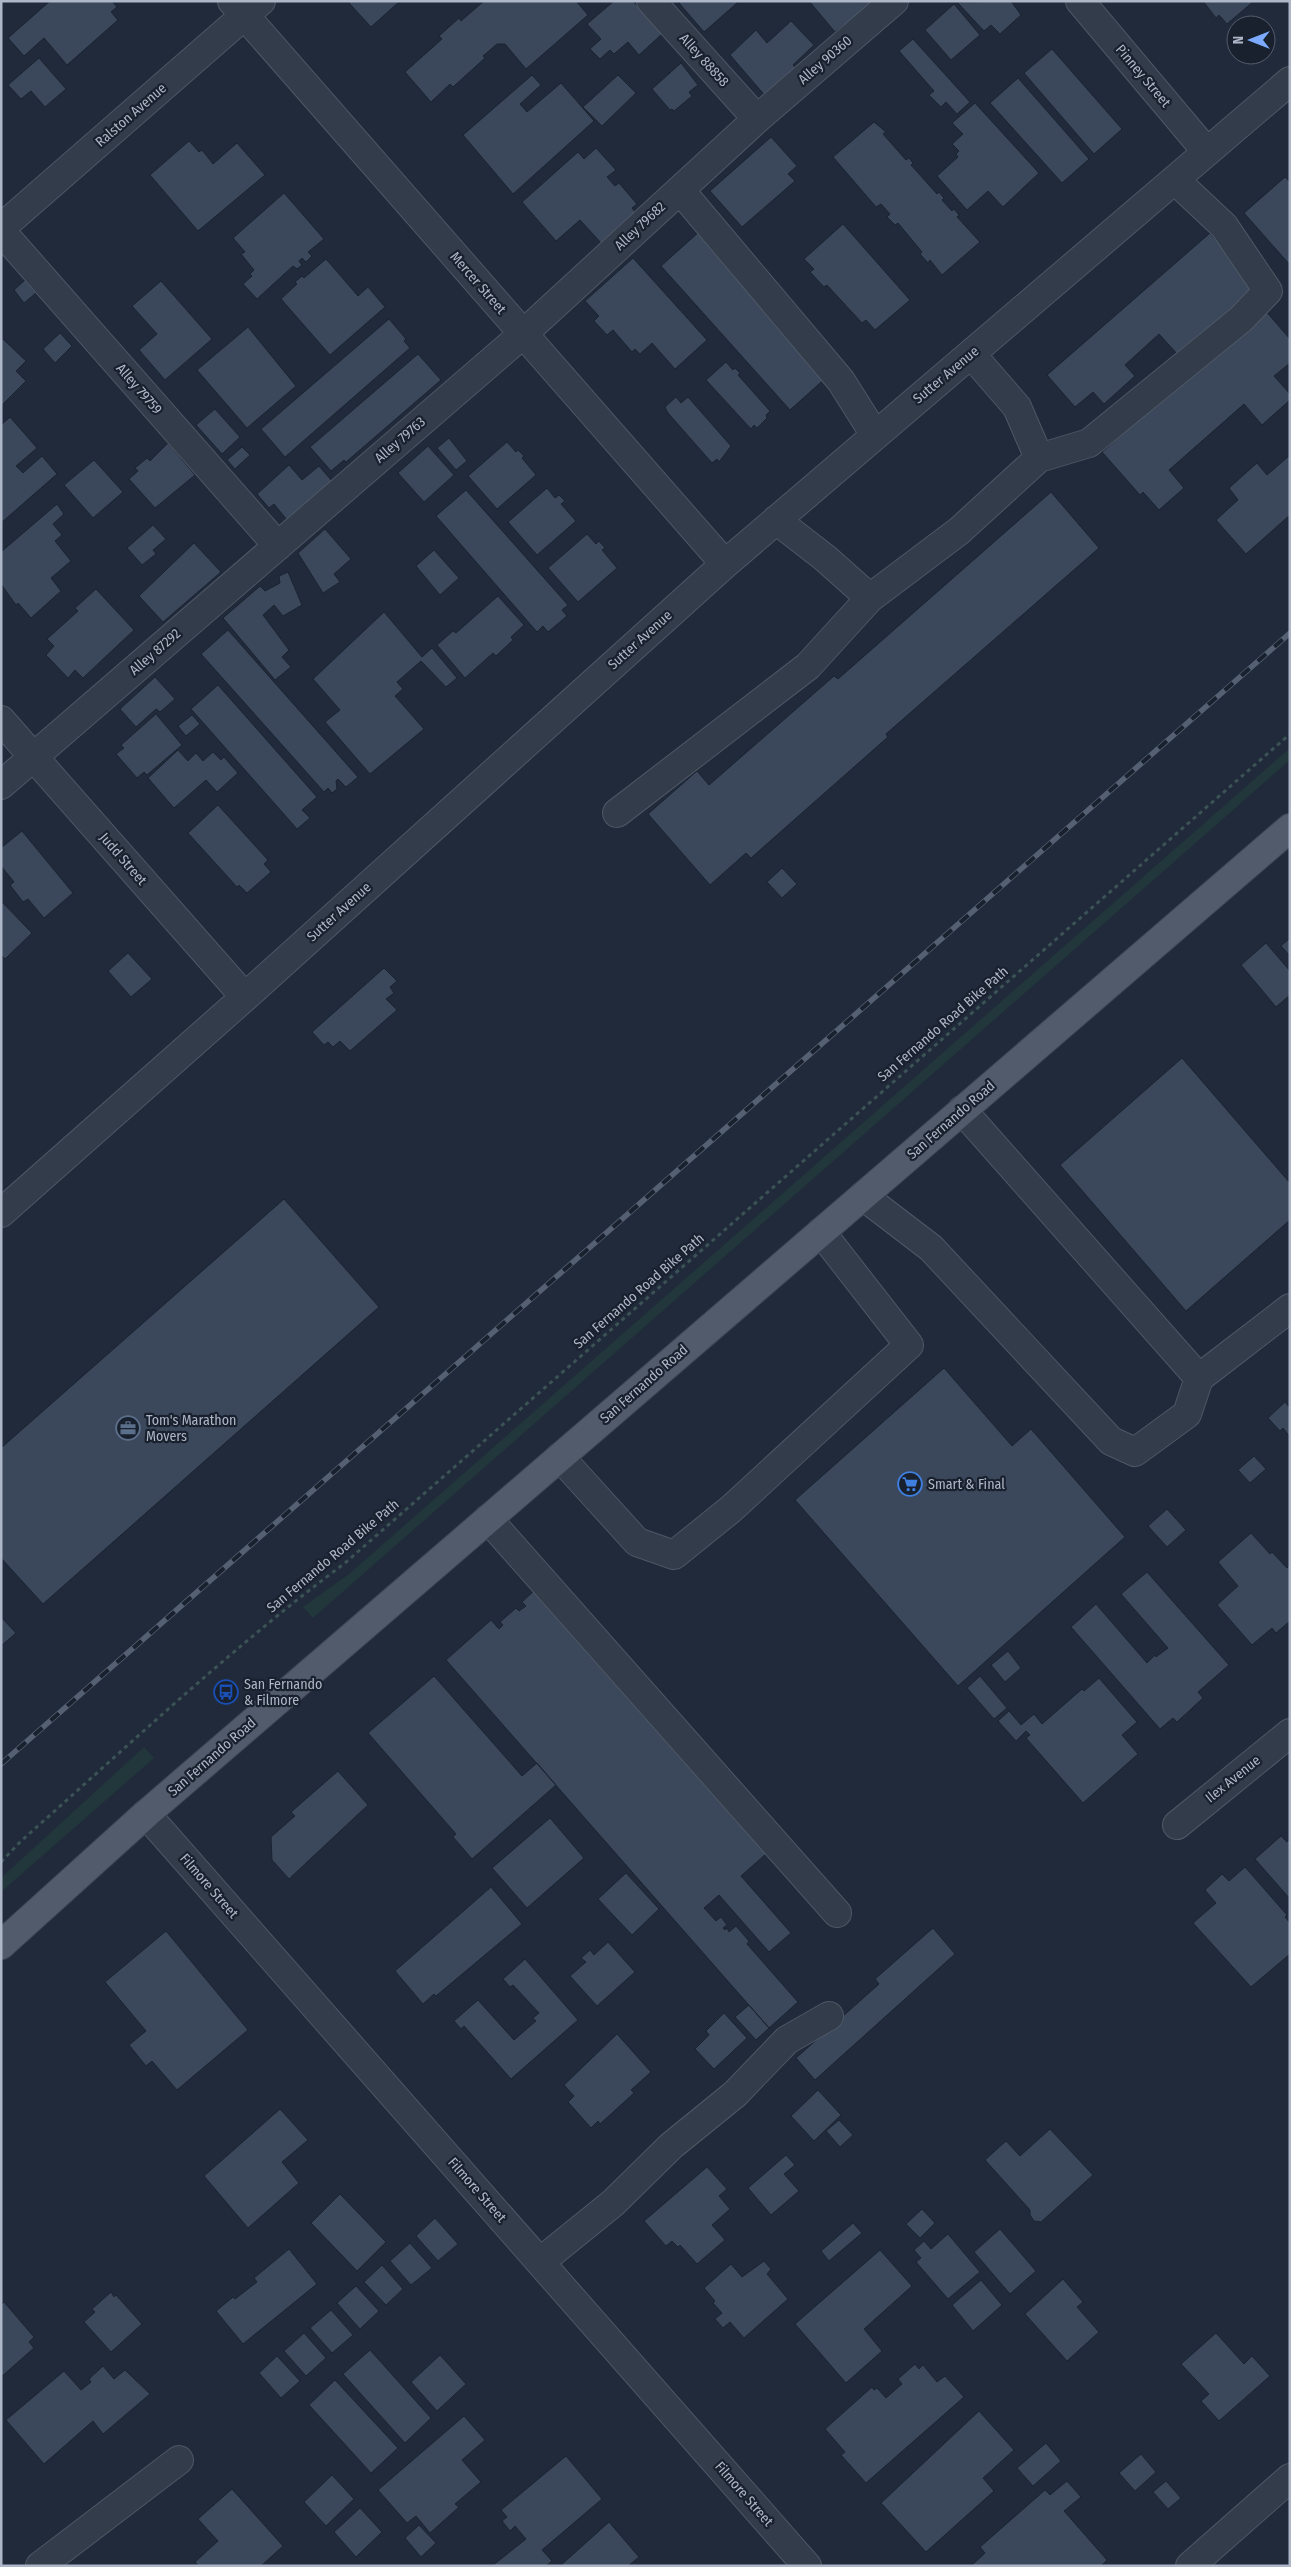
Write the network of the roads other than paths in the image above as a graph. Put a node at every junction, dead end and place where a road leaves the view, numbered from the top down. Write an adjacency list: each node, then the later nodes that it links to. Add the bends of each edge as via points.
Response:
1 (651, 1): 6 (street, Alley 88858)
2 (894, 1): 6 (street, Alley 90360)
3 (1080, 1): 7 (street, Pinney Street)
4 (246, 6): 10 (street, Ralston Avenue); 11 (street, Mercer Street)
5 (1290, 81): 7 (street, Sutter Avenue)
6 (757, 119): 9 (street, Alley 79682)
7 (1207, 152): 8 (street, Sutter Avenue)
8 (1175, 180): 12 (street, Sutter Avenue); 14 (street, via 1224,226 1268,291 1241,319 1090,443)
9 (680, 190): 11 (street, Alley 79682); 13 (street, via 841,381)
10 (1, 230): 16 (street, Alley 79759)
11 (523, 334): 16 (street, Alley 79763); 17 (street, Mercer Street)
12 (971, 354): 13 (street, Sutter Avenue); 14 (street, via 1017,407)
13 (876, 435): 15 (street, Sutter Avenue)
14 (1039, 458): 18 (street, via 959,531)
15 (776, 520): 17 (street, Sutter Avenue); 18 (street)
16 (278, 546): 20 (street, Alley 87292)
17 (725, 564): 24 (street, Sutter Avenue)
18 (870, 598): 22 (street, via 808,666)
19 (1, 720): 20 (street, Judd Street)
20 (33, 757): 21 (street, Alley 87292); 24 (street, Judd Street)
21 (1, 785)
22 (617, 813)
23 (1290, 828): 25 (main road, San Fernando Road)
24 (245, 997): 27 (street, Sutter Avenue)
25 (962, 1110): 26 (main road, San Fernando Road); 30 (street)
26 (863, 1196): 28 (main road, San Fernando Road); 30 (street, via 931,1248 1111,1441 1135,1452 1187,1414)
27 (1, 1213)
28 (821, 1232): 31 (main road, San Fernando Road); 31 (street, via 909,1345 731,1509 674,1555 637,1542)
29 (1290, 1308): 30 (street)
30 (1199, 1378)
31 (560, 1457): 32 (main road, San Fernando Road)
32 (488, 1519): 34 (main road, San Fernando Road); 36 (street)
33 (1290, 1733): 35 (street, Ilex Avenue)
34 (146, 1814): 37 (main road, San Fernando Road); 39 (street, Filmore Street)
35 (1177, 1825)
36 (837, 1913)
37 (1, 1945)
38 (829, 2016): 39 (street, via 787,2040 735,2094 671,2146 613,2203)
39 (540, 2262): 43 (street, Filmore Street)
40 (179, 2460): 42 (street)
41 (1290, 2478): 44 (street)
42 (40, 2566)
43 (807, 2566)
44 (1190, 2566)

